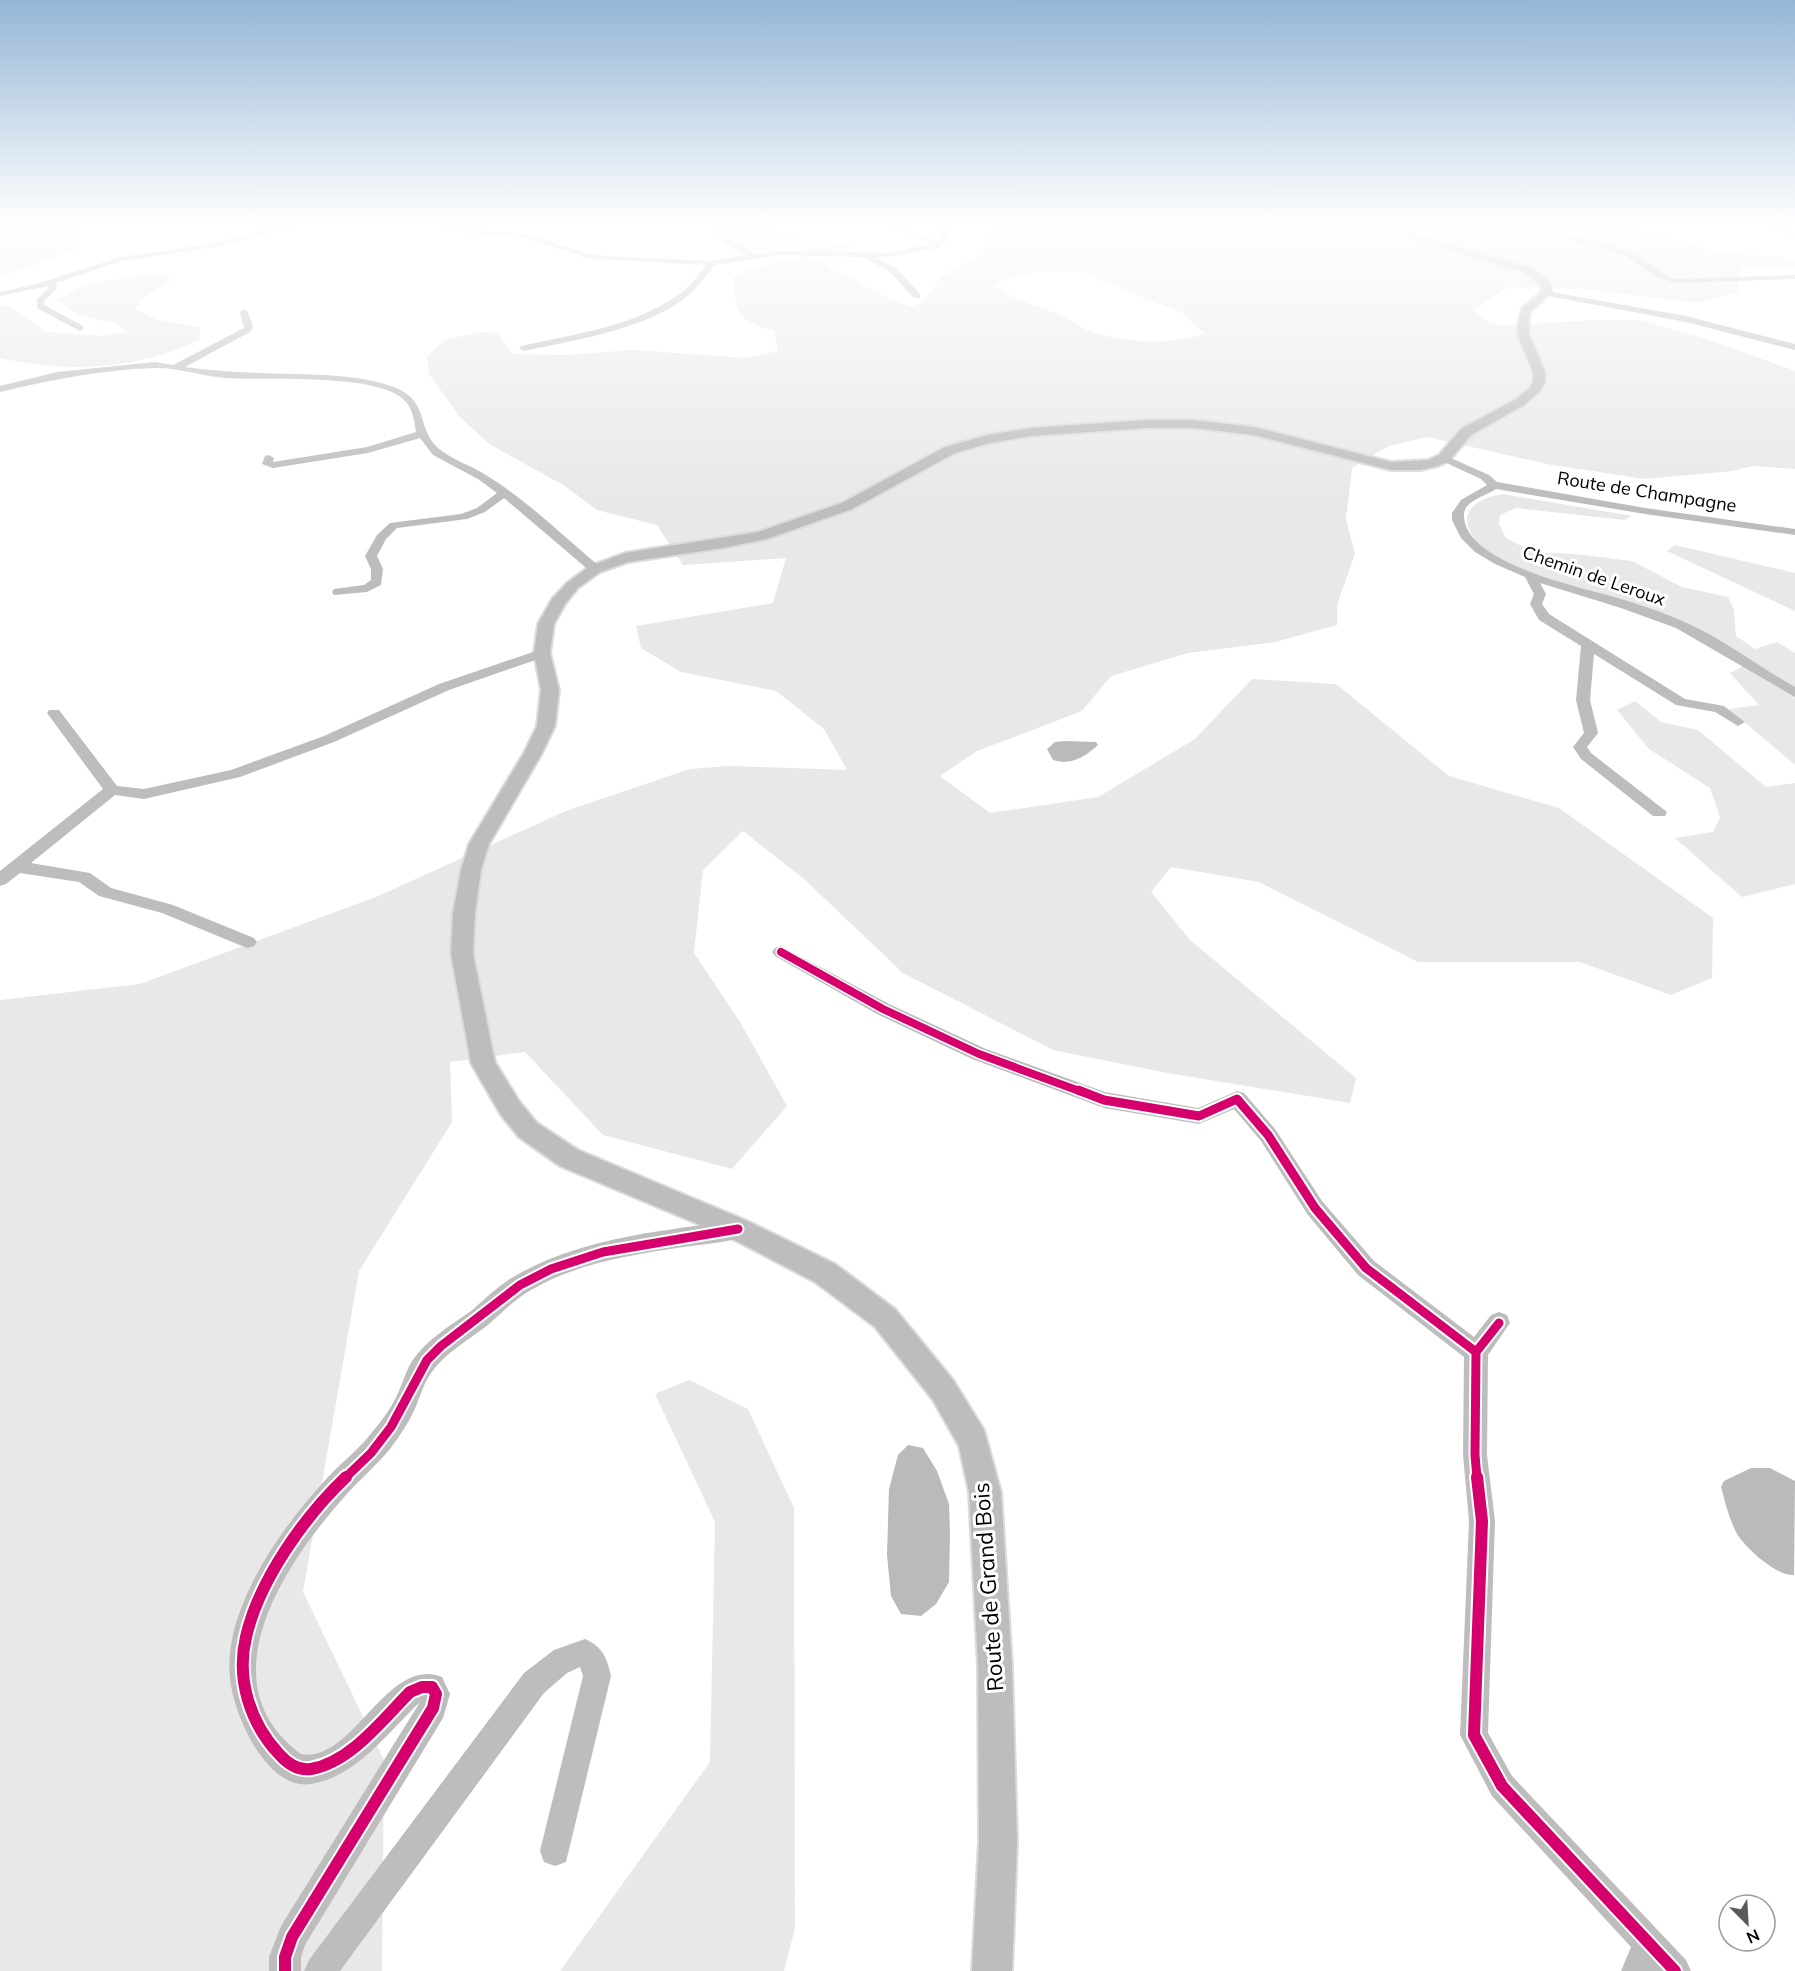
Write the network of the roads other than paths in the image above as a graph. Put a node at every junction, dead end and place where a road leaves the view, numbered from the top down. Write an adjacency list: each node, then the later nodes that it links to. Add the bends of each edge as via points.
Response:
1 (56, 315): 6 (street)
2 (245, 315): 9 (street, via 247,330)
3 (647, 315): 8 (street, via 614,329)
4 (1525, 315): 13 (main road, via 1523,334 1539,372 1534,391 1466,432)
5 (1664, 315): 7 (street)
6 (80, 328)
7 (1795, 347)
8 (524, 348)
9 (176, 367): 10 (street, via 155,364 94,369); 11 (street, via 223,375 350,379 386,387 406,396 415,407)
10 (0, 389)
11 (422, 434): 12 (street, via 368,450 273,465 267,464); 15 (street, via 437,453)
12 (269, 458)
13 (1444, 458): 14 (street); 17 (main road, Route de Grand Bois, via 1421,466 1391,466 1264,433 1193,424 1030,432 950,450 846,506 762,536 625,558)
14 (1494, 485): 16 (street, Route de Champagne); 18 (street, Chemin de Leroux, via 1461,506 1461,528 1481,551)
15 (504, 493): 17 (street); 19 (street, via 481,510 463,517 404,522 388,529 371,556 377,582 367,588)
16 (1795, 532)
17 (595, 569): 21 (main road, Route de Grand Bois, via 558,602 546,624)
18 (1530, 576): 20 (street, via 1540,594 1536,604 1544,617); 22 (street, Chemin de Leroux, via 1683,626)
19 (338, 592)
20 (1588, 645): 24 (street, via 1682,702 1719,709); 26 (street, via 1583,700 1591,733 1580,747 1586,756)
21 (542, 653): 25 (street, via 444,687 329,739 235,774 144,794); 31 (main road, Route de Grand Bois, via 550,690 546,726 479,844 466,902 462,954 483,1063 528,1130 569,1158)
22 (1795, 693)
23 (54, 713): 25 (street)
24 (1738, 722)
25 (112, 790): 27 (street)
26 (1659, 812)
27 (19, 867): 28 (street); 29 (street, via 84,877 105,892 167,909)
28 (0, 880)
29 (248, 942)
30 (781, 952): 33 (street, via 883,1009 979,1053 1104,1100 1199,1116 1237,1099 1268,1135 1315,1208 1366,1268)
31 (738, 1228): 36 (street, via 611,1249 571,1261 525,1282 427,1359 393,1425 291,1543 250,1621 242,1666 245,1697 258,1729 277,1752 293,1767 310,1769 333,1761 410,1692 432,1687 436,1694 433,1708 292,1937); 38 (main road, Route de Grand Bois, via 825,1273 885,1318 944,1390 973,1441 985,1492 995,1666 998,1842)
32 (1499, 1323): 33 (street)
33 (1476, 1352): 35 (street, via 1475,1455 1482,1521 1474,1735 1502,1786)
34 (555, 1851): 37 (street, via 597,1676 594,1662 585,1653 560,1660 534,1683)
35 (1642, 1958): 39 (street)
36 (285, 1971)
37 (320, 1971)
38 (992, 1971)
39 (1675, 1971)

